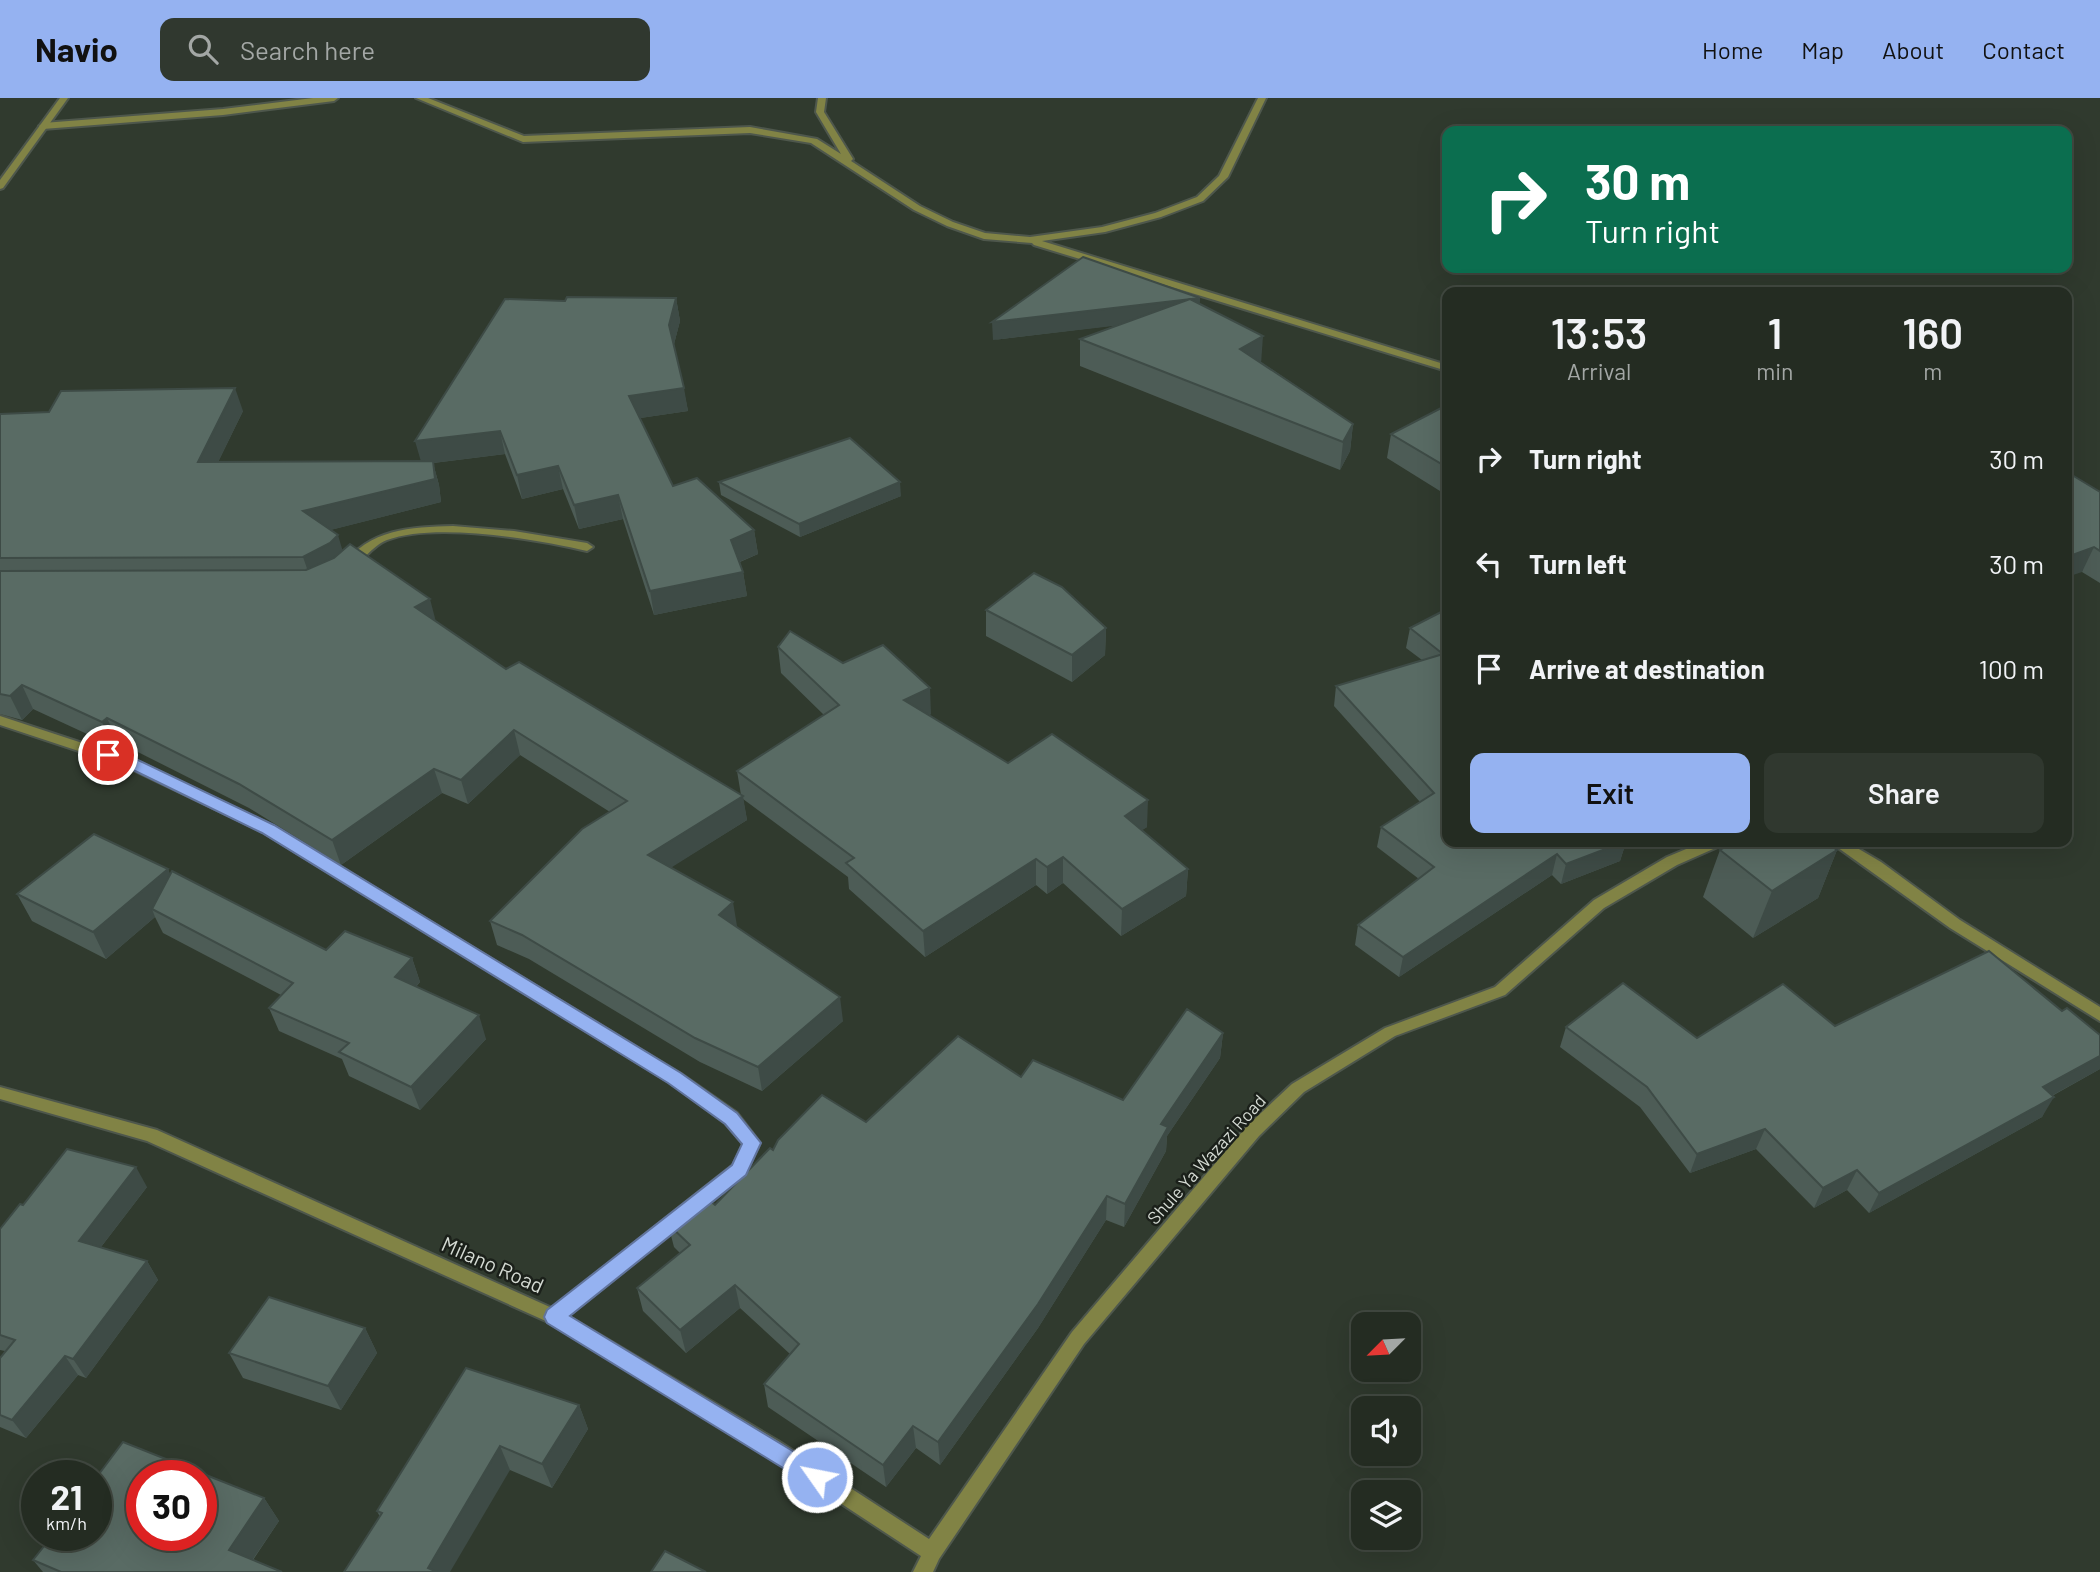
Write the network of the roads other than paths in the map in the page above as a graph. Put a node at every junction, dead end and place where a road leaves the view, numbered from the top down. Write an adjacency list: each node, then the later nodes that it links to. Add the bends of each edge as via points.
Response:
1 (64, 98): 6 (street)
2 (334, 98): 6 (street)
3 (421, 98): 7 (street, via 523,139 750,130 814,141)
4 (822, 98): 7 (street, via 820,112 826,126)
5 (1262, 98): 9 (street, via 1223,177 1200,199 1102,230)
6 (43, 126): 8 (street)
7 (851, 164): 9 (street, via 950,224 984,236)
8 (0, 186)
9 (1030, 240): 10 (street)
10 (1442, 366)
11 (587, 547): 12 (street, via 503,535 414,532 384,537 365,548)
12 (341, 573)
13 (0, 720): 18 (street, via 132,764 268,829 675,1078 731,1118 752,1143 739,1170)
14 (1704, 847): 19 (street, Shule Ya Wazazi Road, via 1599,904 1500,991 1390,1032 1298,1088 1252,1131 1078,1338)
15 (1845, 847): 16 (street, via 1955,924)
16 (2100, 1014)
17 (0, 1093): 18 (street, Milano Road, via 151,1135)
18 (554, 1317): 19 (street, Milano Road, via 771,1447)
19 (932, 1552): 20 (street, Shule Ya Wazazi Road)
20 (923, 1572)

